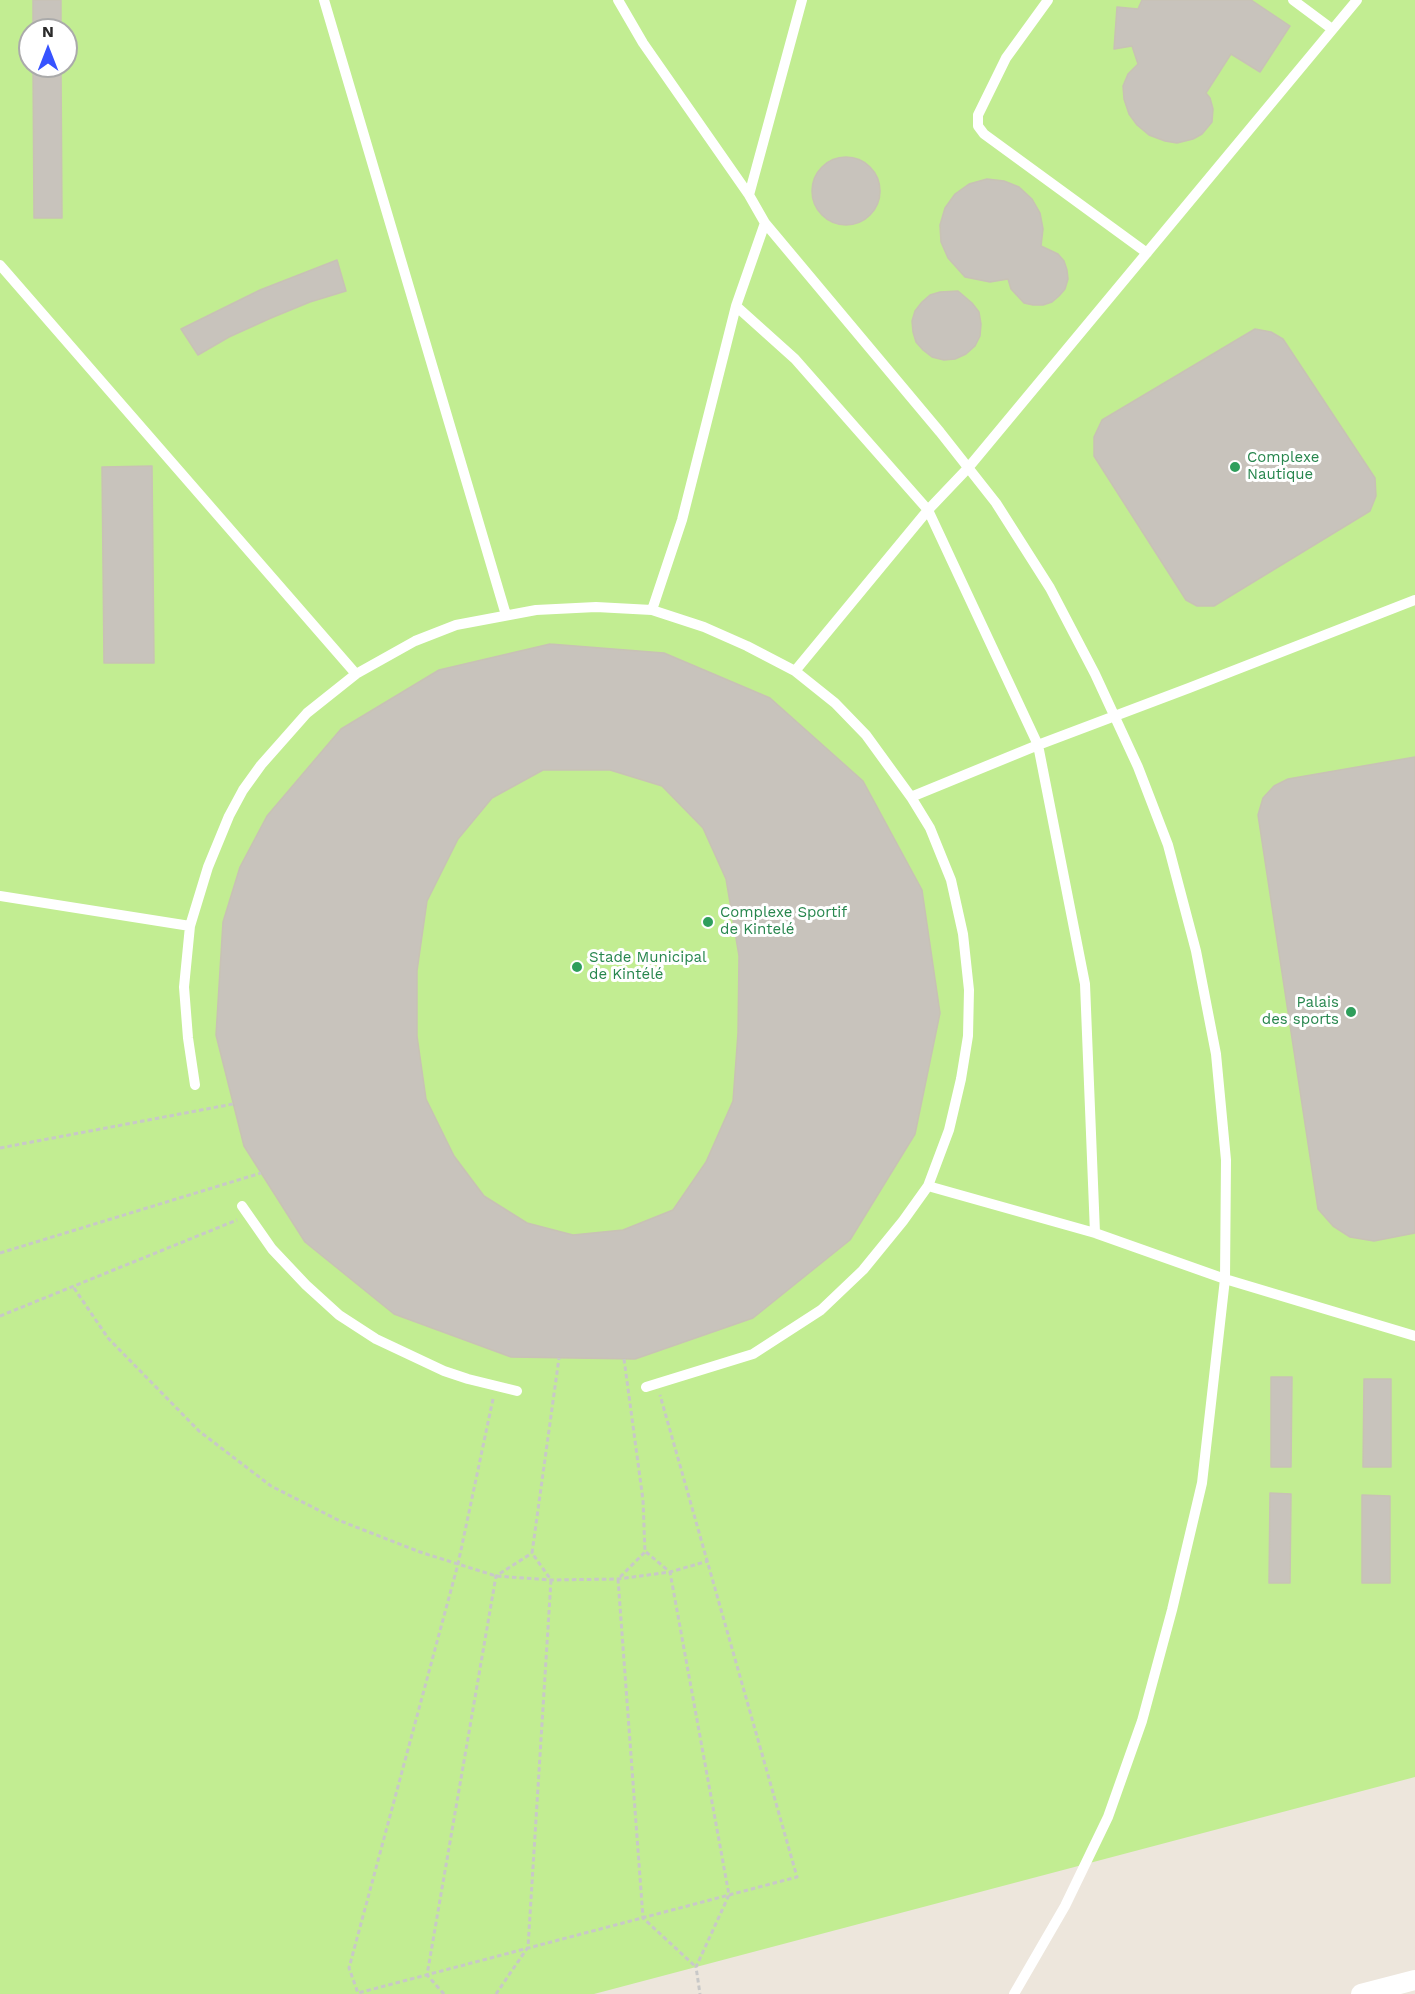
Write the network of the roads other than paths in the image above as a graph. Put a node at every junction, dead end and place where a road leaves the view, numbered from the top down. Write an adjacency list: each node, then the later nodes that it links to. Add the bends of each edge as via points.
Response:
1 (324, 0): 17 (lane)
2 (618, 0): 8 (lane, via 643,43)
3 (802, 0): 8 (lane)
4 (1048, 0): 10 (lane, via 1006,58 978,115 978,126)
5 (1293, 0): 7 (lane)
6 (1357, 0): 7 (lane)
7 (1332, 29): 10 (lane)
8 (749, 195): 9 (lane)
9 (765, 223): 12 (lane); 13 (lane)
10 (1147, 253): 13 (lane)
11 (0, 265): 19 (lane)
12 (736, 306): 14 (lane, via 795,359); 16 (lane, via 682,520)
13 (968, 468): 14 (lane); 20 (lane, via 996,503 1050,588)
14 (928, 510): 18 (lane); 21 (lane)
15 (1415, 600): 20 (lane)
16 (652, 610): 17 (lane, via 564,607); 18 (lane, via 704,627)
17 (506, 615): 19 (lane, via 456,625 415,641)
18 (795, 671): 22 (lane, via 835,703 866,735)
19 (356, 674): 24 (lane, via 307,713 243,790 208,867)
20 (1115, 716): 21 (lane); 29 (lane, via 1167,845 1196,951 1212,1031 1226,1160)
21 (1038, 744): 22 (lane); 28 (lane, via 1085,984)
22 (911, 797): 26 (lane, via 930,828 951,880 963,934 969,990 968,1036 961,1079 949,1130)
23 (0, 896): 24 (lane)
24 (190, 926): 25 (lane, via 184,987)
25 (195, 1085)
26 (928, 1186): 28 (lane); 31 (lane, via 863,1270 821,1310 753,1354)
27 (242, 1206): 32 (lane, via 273,1249 339,1315 444,1371)
28 (1095, 1233): 29 (lane)
29 (1225, 1279): 30 (lane); 34 (lane, via 1202,1483 1142,1721 1103,1827 1065,1906)
30 (1415, 1336)
31 (652, 1386)
32 (517, 1391)
33 (1415, 1980): 35 (street)
34 (1014, 1994)
35 (1361, 1994)

